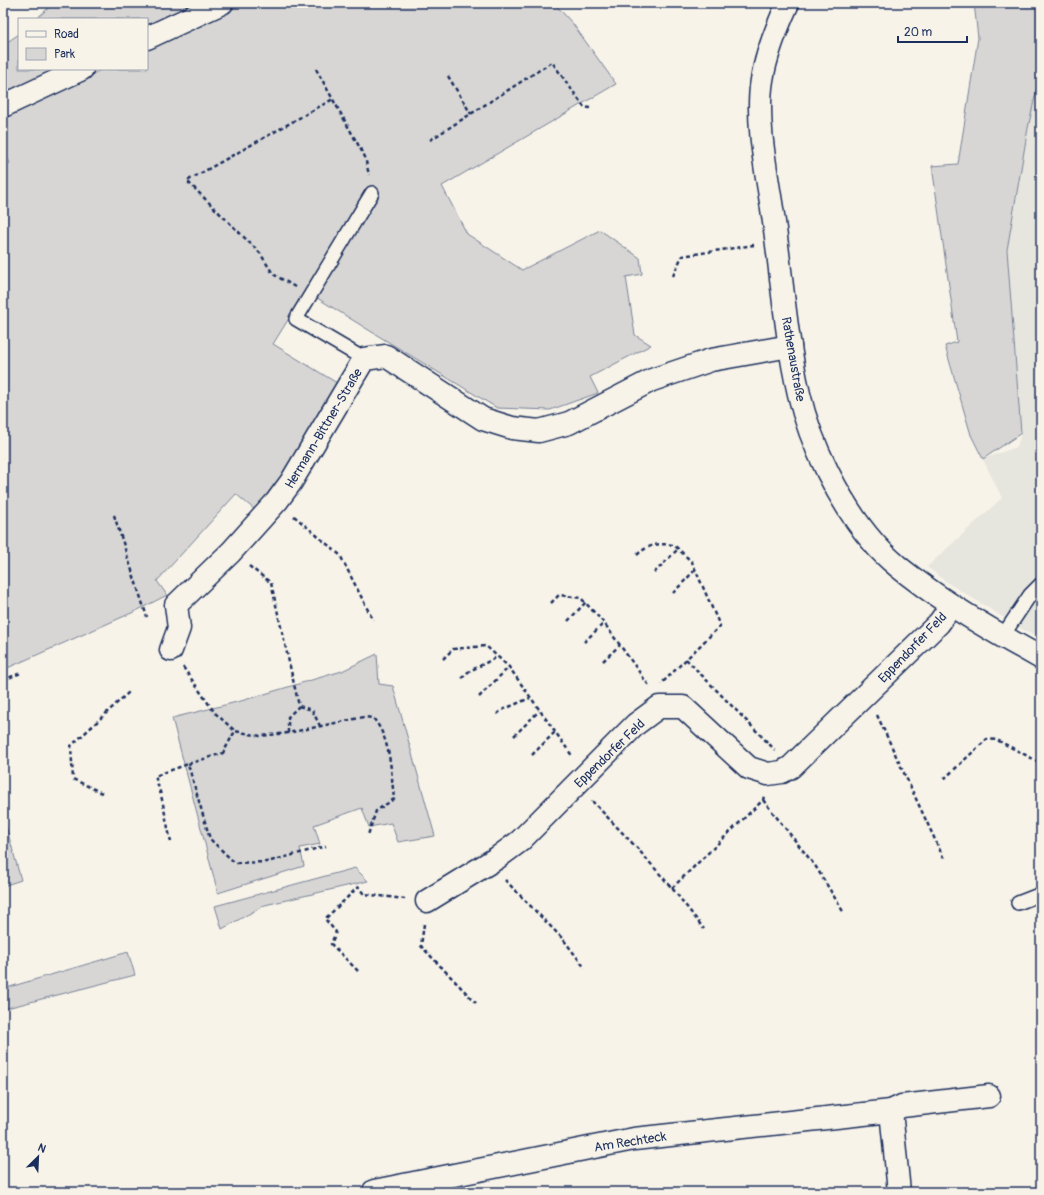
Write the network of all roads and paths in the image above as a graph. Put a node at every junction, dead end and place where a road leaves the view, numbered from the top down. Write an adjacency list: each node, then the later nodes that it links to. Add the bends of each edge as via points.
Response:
1 (222, 3): 3 (street)
2 (788, 3): 13 (street, Rathenaustraße, via 769,52 759,106)
3 (148, 38)
4 (316, 69): 7 (path)
5 (80, 70): 8 (street)
6 (448, 76): 10 (path)
7 (333, 100): 12 (path, via 365,157); 15 (path, via 187,181 260,253 273,274)
8 (3, 106)
9 (590, 108): 10 (path, via 584,107 552,62)
10 (471, 114): 11 (path)
11 (430, 140)
12 (372, 193): 15 (lane)
13 (776, 241): 14 (path, via 682,256); 16 (street, Rathenaustraße)
14 (673, 276)
15 (310, 296): 17 (lane, via 296,319)
16 (790, 346): 17 (street, Hermann-Bittner-Straße, via 711,360 652,380 569,423 539,430 512,428 483,419 386,356); 29 (street, Rathenaustraße, via 799,396 816,449 848,509 873,543 903,571)
17 (364, 359): 18 (street, Hermann-Bittner-Straße, via 291,482)
18 (277, 501): 21 (street, Hermann-Bittner-Straße); 31 (path, via 340,554)
19 (114, 515): 30 (path)
20 (678, 549): 22 (path, via 674,545 655,545 645,547); 23 (path, via 692,562); 24 (path)
21 (231, 552): 37 (street, Hermann-Bittner-Straße, via 176,605 179,628); 52 (path, via 271,583)
22 (637, 555)
23 (695, 570): 26 (path); 39 (path, via 720,626)
24 (654, 573)
25 (1041, 584): 34 (lane, via 1030,595)
26 (673, 593)
27 (586, 602): 28 (path, via 581,598 559,595); 32 (path); 33 (path)
28 (551, 603)
29 (951, 606): 34 (street, Rathenaustraße); 51 (street, Eppendorfer Feld, via 939,623)
30 (147, 618)
31 (373, 620)
32 (568, 621)
33 (604, 623): 35 (path); 36 (path)
34 (1002, 637): 40 (street, Rathenaustraße)
35 (584, 642)
36 (620, 645): 42 (path); 50 (path)
37 (171, 650): 56 (path, via 215,713)
38 (497, 657): 41 (path, via 486,646 454,649); 43 (path); 45 (path, via 468,672)
39 (686, 658): 50 (path); 63 (path)
40 (1041, 658)
41 (443, 659)
42 (603, 661)
43 (509, 668): 48 (path); 49 (path)
44 (21, 673): 46 (path)
45 (462, 678)
46 (3, 680)
47 (129, 692): 67 (path, via 71,746 73,779)
48 (480, 697)
49 (530, 698): 53 (path); 54 (path)
50 (656, 699): 64 (street, via 683,707 749,768); 66 (street, Eppendorfer Feld, via 636,724)
51 (861, 699): 63 (street, Eppendorfer Feld); 72 (path, via 879,716)
52 (299, 706): 55 (path, via 312,710); 58 (path, via 288,717)
53 (539, 711): 57 (path); 59 (path)
54 (497, 714)
55 (320, 726): 58 (path); 69 (path, via 364,717 372,718 379,726 389,755 394,799 376,812)
56 (235, 731): 58 (path, via 260,736); 62 (path, via 223,753)
57 (555, 732): 60 (path); 66 (path)
58 (288, 733)
59 (514, 736)
60 (532, 755)
61 (1041, 763): 65 (path, via 997,740 987,739)
62 (188, 764): 70 (path, via 155,776); 71 (path, via 210,839 235,863 267,862)
63 (791, 767): 64 (street, Eppendorfer Feld, via 782,772)
64 (768, 774): 68 (path)
65 (944, 779)
66 (581, 780): 73 (street, Eppendorfer Feld, via 520,841); 74 (path)
67 (102, 793)
68 (763, 800): 74 (path); 78 (path, via 816,867)
69 (368, 835)
70 (171, 842)
71 (326, 846)
72 (944, 859)
73 (488, 863): 76 (street, Eppendorfer Feld); 80 (path, via 564,939)
74 (672, 888): 79 (path)
75 (1041, 894): 77 (lane)
76 (427, 901): 81 (path, via 364,894 358,887 325,919 336,932 331,944); 82 (path, via 421,946)
77 (1018, 902)
78 (844, 913)
79 (704, 929)
80 (585, 968)
81 (358, 971)
82 (476, 1003)
83 (989, 1096): 84 (street, Am Rechteck, via 902,1106)
84 (891, 1111): 85 (street, Am Rechteck, via 634,1138); 86 (street)
85 (374, 1192)
86 (899, 1192)

